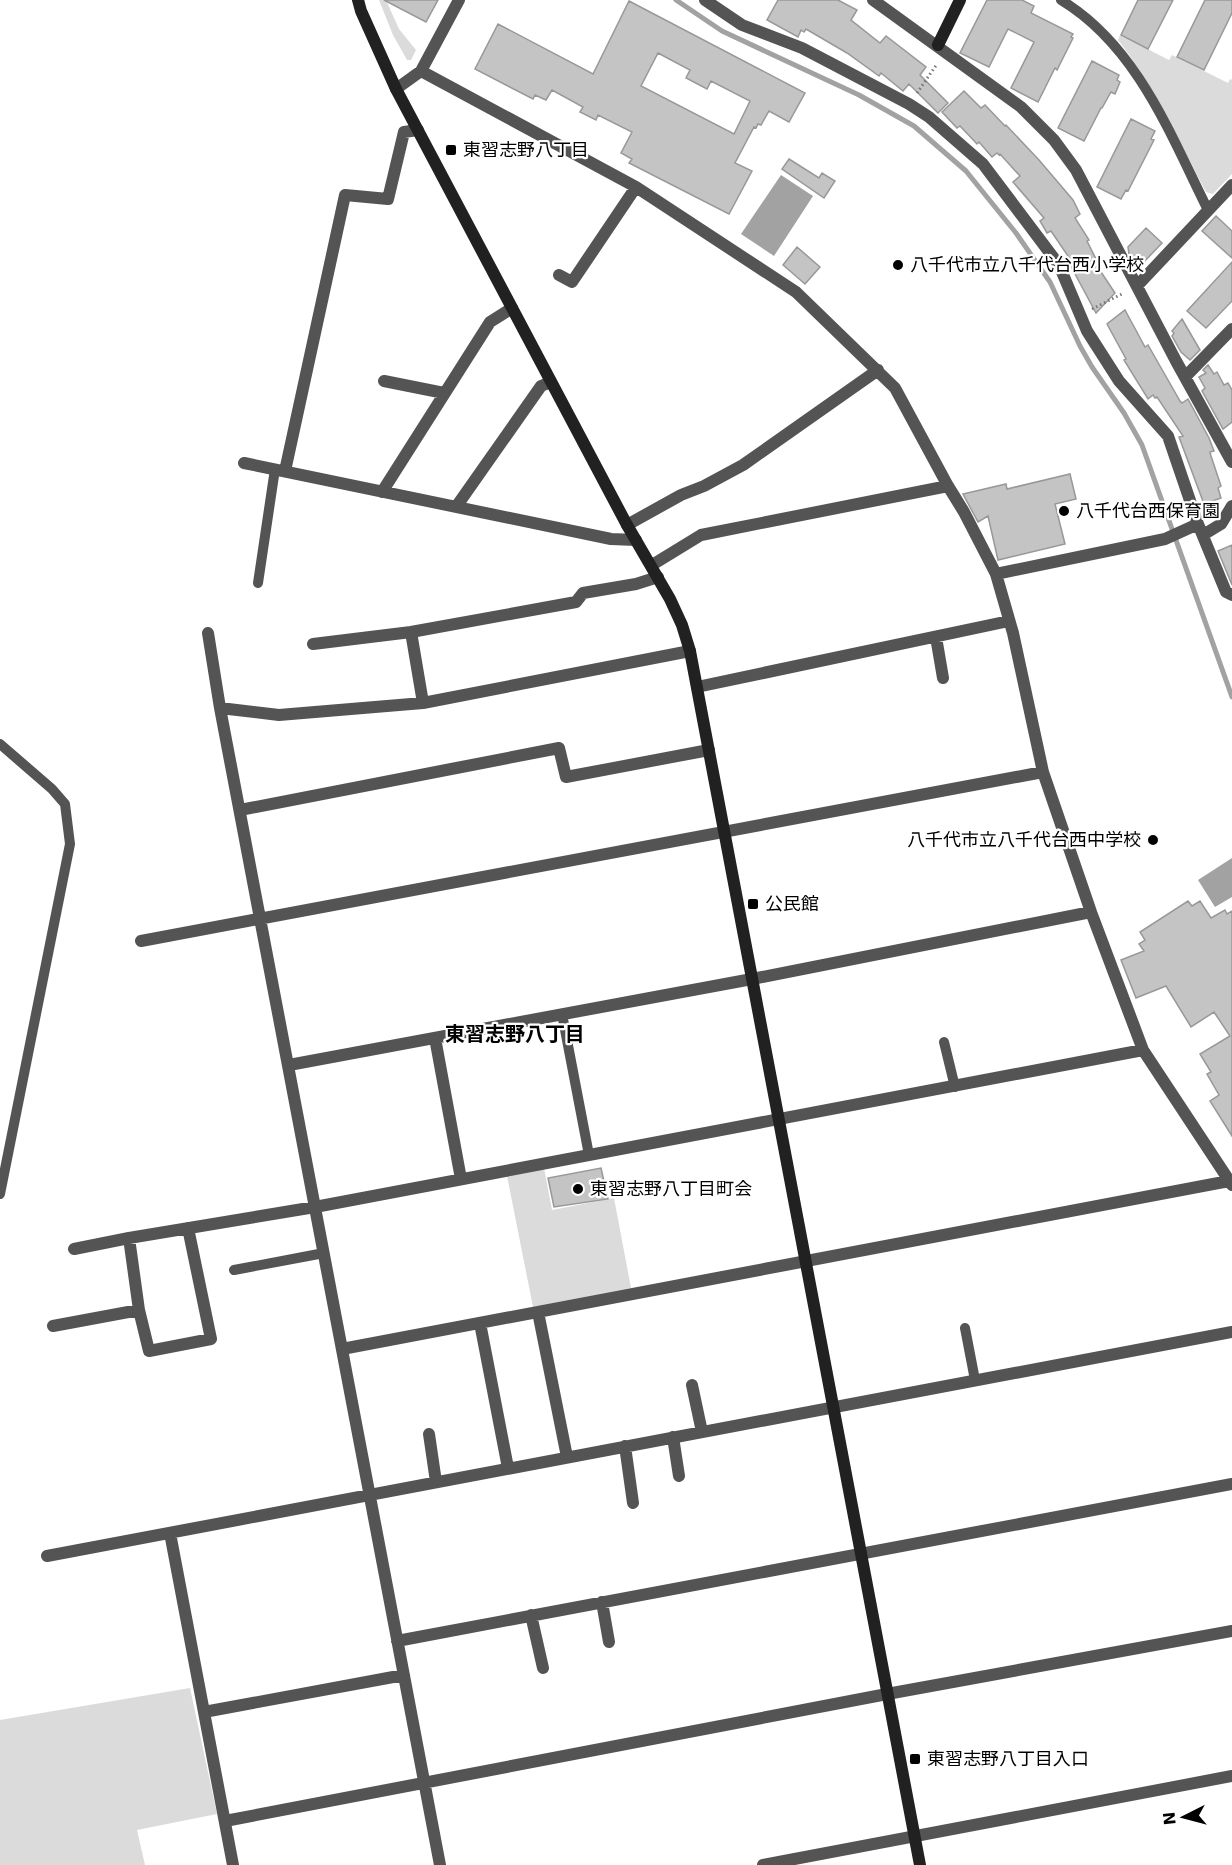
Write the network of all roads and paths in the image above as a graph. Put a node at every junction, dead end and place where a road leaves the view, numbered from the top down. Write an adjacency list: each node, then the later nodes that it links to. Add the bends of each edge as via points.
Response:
1 (358, 0): 9 (street)
2 (459, 0): 8 (street)
3 (705, 0): 10 (street, via 742,25 802,48)
4 (873, 0): 7 (street)
5 (960, 0): 7 (street)
6 (1061, 0): 14 (lane, via 1097,27 1129,62)
7 (941, 49): 10 (path); 16 (street, via 1021,107 1054,140 1076,170)
8 (421, 72): 9 (street); 13 (street)
9 (396, 89): 11 (street)
10 (909, 104): 18 (street, via 983,164 1059,265)
11 (418, 130): 17 (street); 27 (street, via 404,132 388,199 345,195)
12 (1232, 185): 14 (street)
13 (636, 187): 15 (street, via 572,282); 20 (street, via 796,292)
14 (1208, 210): 16 (street)
15 (559, 275)
16 (1137, 286): 18 (path); 21 (street)
17 (512, 308): 23 (street); 24 (street, via 490,322)
18 (1080, 315): 33 (street, via 1119,381 1168,436)
19 (1232, 329): 21 (street)
20 (878, 370): 28 (street, via 895,388); 32 (street, via 743,465)
21 (1186, 376): 25 (street)
22 (384, 381): 24 (street)
23 (551, 382): 31 (street, via 541,386); 32 (street)
24 (444, 393): 29 (street)
25 (1232, 462)
26 (244, 463): 27 (street)
27 (280, 470): 29 (street); 38 (lane)
28 (948, 486): 35 (street, via 701,536); 36 (street)
29 (382, 492): 31 (street)
30 (1232, 506): 33 (street, via 1221,524)
31 (456, 507): 34 (street, via 611,540)
32 (627, 525): 34 (street)
33 (1200, 530): 36 (street); 39 (street, via 1226,592)
34 (636, 540): 35 (street)
35 (651, 565): 37 (street)
36 (996, 574): 40 (street)
37 (658, 577): 41 (street, via 583,593 576,602); 45 (street)
38 (258, 583)
39 (1232, 595)
40 (1009, 621): 43 (street); 52 (street)
41 (411, 632): 44 (street); 48 (street)
42 (208, 633): 49 (street)
43 (936, 638): 46 (street); 47 (street)
44 (313, 644)
45 (690, 651): 47 (street); 48 (street)
46 (943, 678)
47 (697, 687): 51 (street)
48 (423, 703): 49 (street, via 279,715)
49 (220, 708): 53 (street)
50 (0, 744): 69 (lane, via 64,804 70,844)
51 (709, 750): 53 (street, via 566,777 559,748); 54 (street)
52 (1042, 772): 54 (street); 55 (street)
53 (240, 810): 56 (street)
54 (723, 832): 56 (street); 58 (street)
55 (1091, 912): 58 (street); 62 (street)
56 (261, 919): 57 (street); 63 (street)
57 (141, 941)
58 (752, 979): 59 (street); 65 (street)
59 (562, 1014): 60 (street); 66 (lane)
60 (435, 1038): 63 (street); 67 (street)
61 (944, 1042): 64 (lane)
62 (1143, 1050): 64 (street); 68 (street)
63 (289, 1065): 70 (street)
64 (955, 1087): 65 (street)
65 (780, 1119): 66 (street); 75 (street)
66 (589, 1155): 67 (street)
67 (461, 1179): 70 (street)
68 (1230, 1183): 75 (street)
69 (0, 1194)
70 (315, 1207): 71 (street); 74 (street)
71 (188, 1228): 72 (street); 77 (street, via 211,1339 149,1351)
72 (129, 1238): 73 (street); 77 (street)
73 (74, 1249)
74 (324, 1253): 76 (lane); 83 (street)
75 (806, 1262): 78 (street); 86 (street)
76 (234, 1270)
77 (139, 1310): 80 (street)
78 (538, 1312): 79 (street); 91 (street)
79 (480, 1323): 83 (street); 92 (street)
80 (53, 1326)
81 (965, 1328): 84 (lane)
82 (1232, 1332): 84 (street)
83 (342, 1349): 96 (street)
84 (975, 1380): 86 (street)
85 (692, 1385): 87 (street)
86 (832, 1407): 87 (street); 99 (street)
87 (702, 1432): 89 (street)
88 (429, 1434): 94 (street)
89 (673, 1437): 90 (street); 93 (street)
90 (625, 1446): 91 (street); 97 (street)
91 (567, 1457): 92 (street)
92 (508, 1468): 94 (street)
93 (679, 1476)
94 (436, 1482): 96 (street)
95 (1232, 1484): 99 (street)
96 (369, 1494): 98 (street); 104 (street)
97 (633, 1503)
98 (170, 1533): 100 (street); 109 (street)
99 (861, 1553): 101 (street); 108 (street)
100 (47, 1556)
101 (602, 1602): 102 (street); 105 (street)
102 (531, 1615): 104 (street); 106 (street)
103 (1232, 1631): 108 (street)
104 (397, 1641): 107 (street)
105 (609, 1642)
106 (543, 1668)
107 (404, 1675): 109 (street); 111 (street)
108 (887, 1694): 111 (street); 113 (street)
109 (204, 1712): 112 (street)
110 (1232, 1776): 113 (street)
111 (423, 1783): 112 (street); 115 (street)
112 (225, 1821): 114 (street)
113 (914, 1836): 116 (street); 117 (street)
114 (233, 1865)
115 (440, 1865)
116 (763, 1865)
117 (920, 1865)

